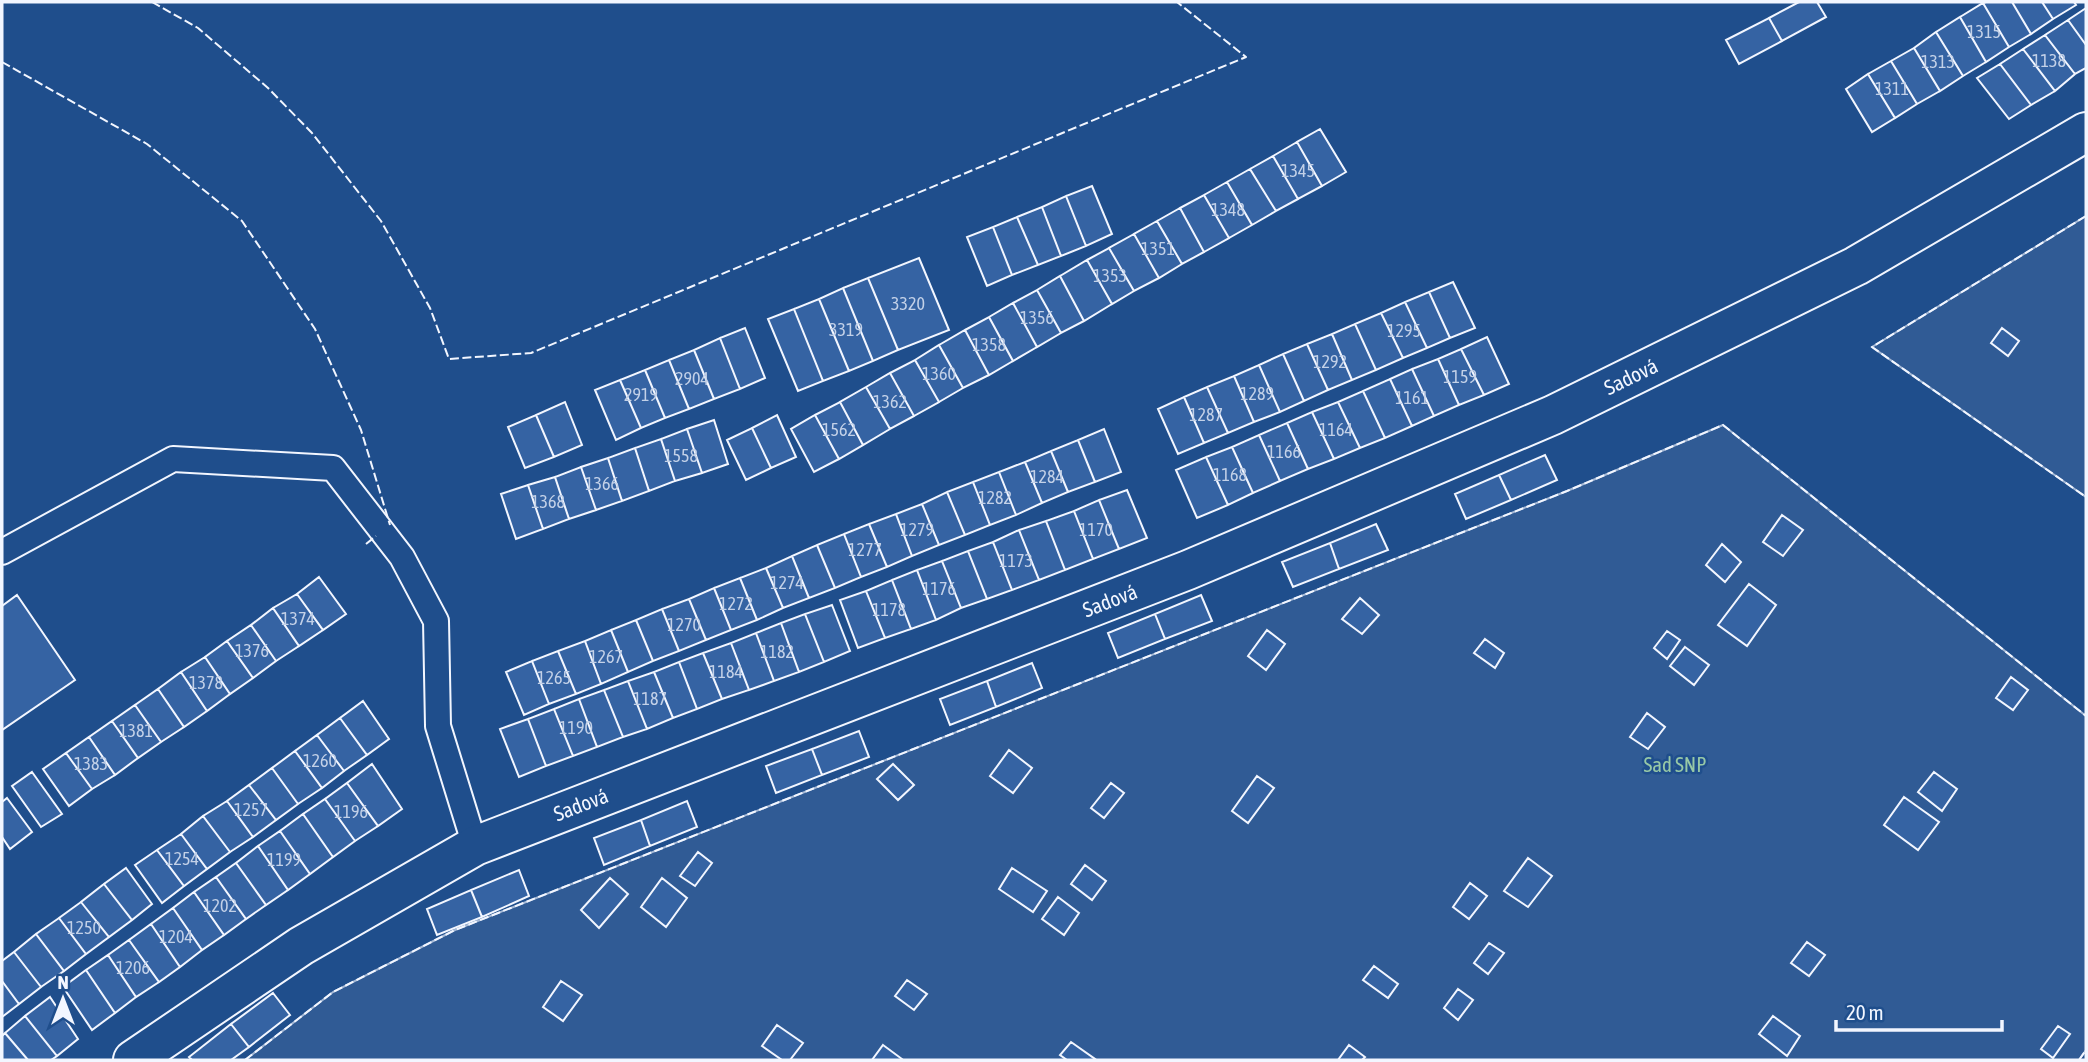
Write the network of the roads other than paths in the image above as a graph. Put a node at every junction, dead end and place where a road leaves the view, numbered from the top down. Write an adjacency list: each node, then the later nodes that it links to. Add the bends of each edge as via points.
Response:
1 (2086, 132): 3 (street, Sadová, via 1857,266 1553,415 1188,570)
2 (2, 552): 3 (lane, via 173,459 333,468 402,557 436,621 438,726)
3 (475, 846): 4 (street, Sadová, via 301,946)
4 (133, 1060)

